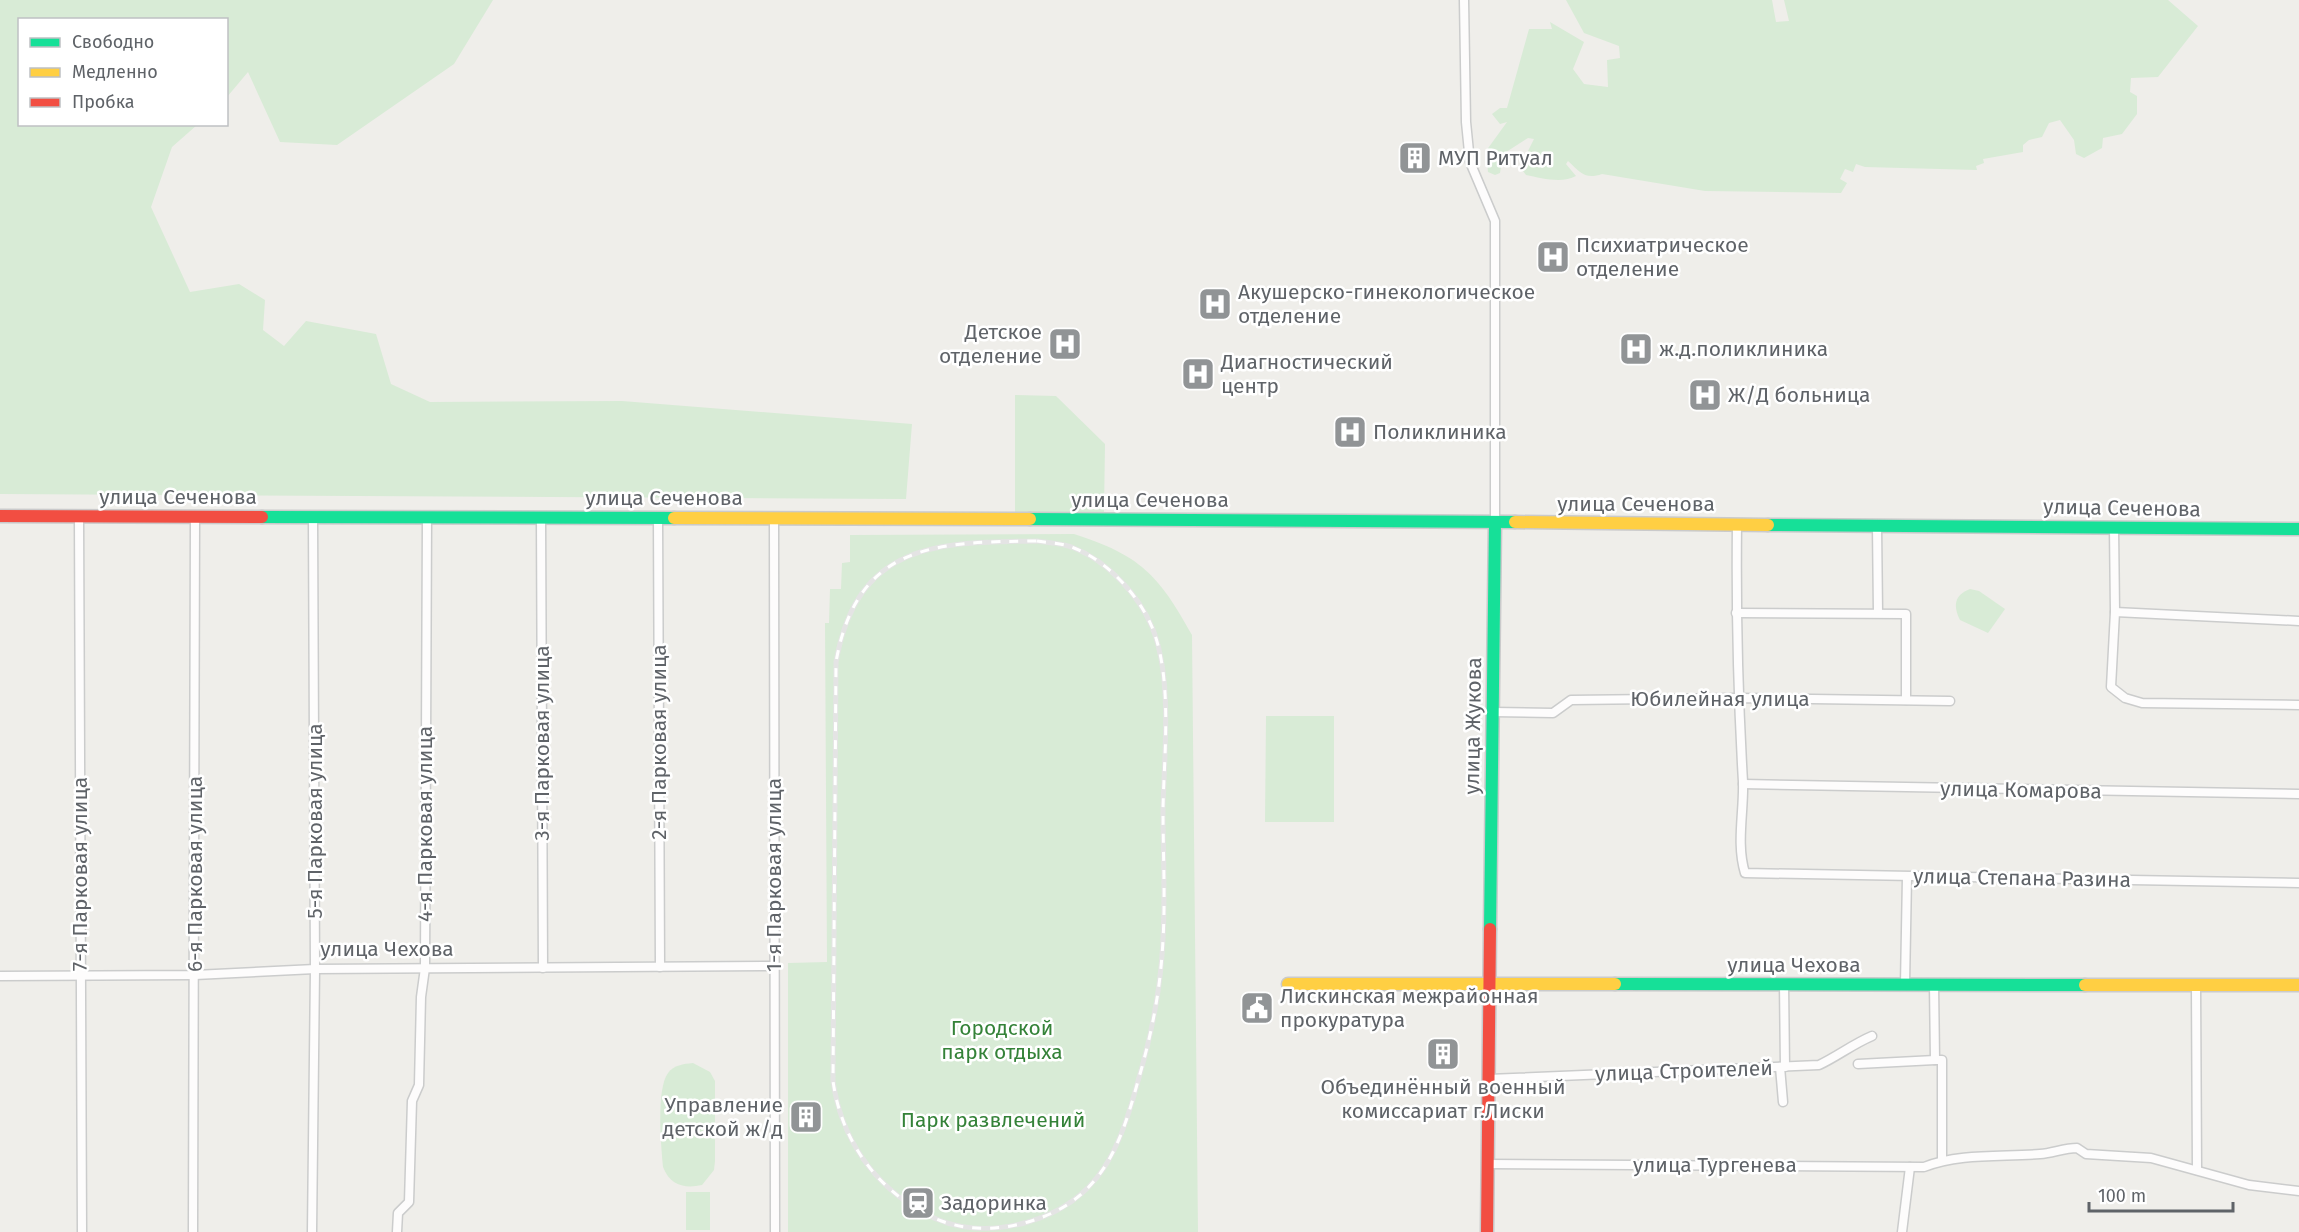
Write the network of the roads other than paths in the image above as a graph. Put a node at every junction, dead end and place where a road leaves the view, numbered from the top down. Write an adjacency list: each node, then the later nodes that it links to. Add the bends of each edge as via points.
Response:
1 (1464, 0): 10 (street, улица Жукова, via 1470,162 1495,221)
2 (0, 516): 3 (main road, улица Сеченова)
3 (79, 517): 4 (main road, улица Сеченова); 35 (street, 7-я Парковая улица)
4 (195, 517): 5 (main road, улица Сеченова); 33 (street, 6-я Парковая улица)
5 (313, 517): 6 (main road, улица Сеченова); 31 (street, 5-я Парковая улица)
6 (427, 517): 7 (main road, улица Сеченова); 32 (street, 4-я Парковая улица)
7 (542, 518): 8 (main road, улица Сеченова); 30 (street, 3-я Парковая улица)
8 (658, 518): 9 (main road, улица Сеченова); 29 (street, 2-я Парковая улица)
9 (774, 518): 10 (main road, улица Сеченова); 28 (street, 1-я Парковая улица)
10 (1496, 522): 11 (main road, улица Сеченова); 23 (main road, улица Жукова)
11 (1737, 524): 12 (main road, улица Сеченова); 16 (street)
12 (1877, 526): 13 (main road, улица Сеченова); 17 (street)
13 (2114, 528): 14 (main road, улица Сеченова); 15 (street)
14 (2299, 529)
15 (2115, 612): 18 (street); 22 (street, via 2111,687 2125,698 2142,703)
16 (1736, 613): 17 (street); 19 (street)
17 (1878, 613): 20 (street, via 1906,614)
18 (2299, 621)
19 (1737, 698): 20 (street, Юбилейная улица); 23 (street, Юбилейная улица, via 1571,700 1553,713); 24 (street)
20 (1906, 700): 21 (street, Юбилейная улица)
21 (1950, 701)
22 (2299, 705)
23 (1493, 712): 40 (main road, улица Жукова)
24 (1743, 784): 25 (street, улица Комарова); 26 (street, улица Степана Разина, via 1741,860 1745,873)
25 (2299, 794)
26 (1907, 878): 27 (street, улица Степана Разина); 38 (street)
27 (2299, 883)
28 (774, 966): 29 (street, улица Чехова); 58 (street, 1-я Парковая улица)
29 (660, 967): 30 (street, улица Чехова)
30 (543, 968): 32 (street, улица Чехова)
31 (315, 969): 32 (street, улица Чехова); 33 (street, улица Чехова); 56 (street, 5-я Парковая улица)
32 (424, 969): 57 (street, 4-я Парковая улица, via 419,1084 411,1101 409,1203 398,1213)
33 (195, 975): 35 (street, улица Чехова); 55 (street, 6-я Парковая улица)
34 (0, 976): 35 (street, улица Чехова)
35 (81, 977): 54 (street, 7-я Парковая улица)
36 (1288, 984): 40 (main road, улица Чехова)
37 (1784, 984): 38 (main road, улица Чехова); 40 (main road, улица Чехова); 46 (street)
38 (1905, 984): 39 (main road, улица Чехова)
39 (1935, 984): 41 (main road, улица Чехова); 44 (street)
40 (1489, 985): 47 (main road, улица Жукова)
41 (2196, 985): 42 (main road, улица Чехова); 52 (street)
42 (2299, 986)
43 (1872, 1036): 46 (street, улица Строителей, via 1819,1065)
44 (1935, 1060): 45 (street); 49 (street, via 1942,1060)
45 (1858, 1064)
46 (1782, 1067): 47 (street, улица Строителей); 48 (street)
47 (1488, 1079): 50 (main road, улица Жукова)
48 (1783, 1102)
49 (1942, 1160): 51 (street, улица Тургенева); 52 (street, улица Тургенева, via 2048,1154 2077,1148 2086,1154 2151,1158)
50 (1487, 1164): 51 (street, улица Тургенева); 59 (main road, улица Жукова)
51 (1910, 1167): 60 (street)
52 (2198, 1170): 53 (street, улица Тургенева, via 2249,1185)
53 (2299, 1191)
54 (82, 1232)
55 (193, 1232)
56 (312, 1232)
57 (397, 1232)
58 (775, 1232)
59 (1486, 1232)
60 (1902, 1232)

